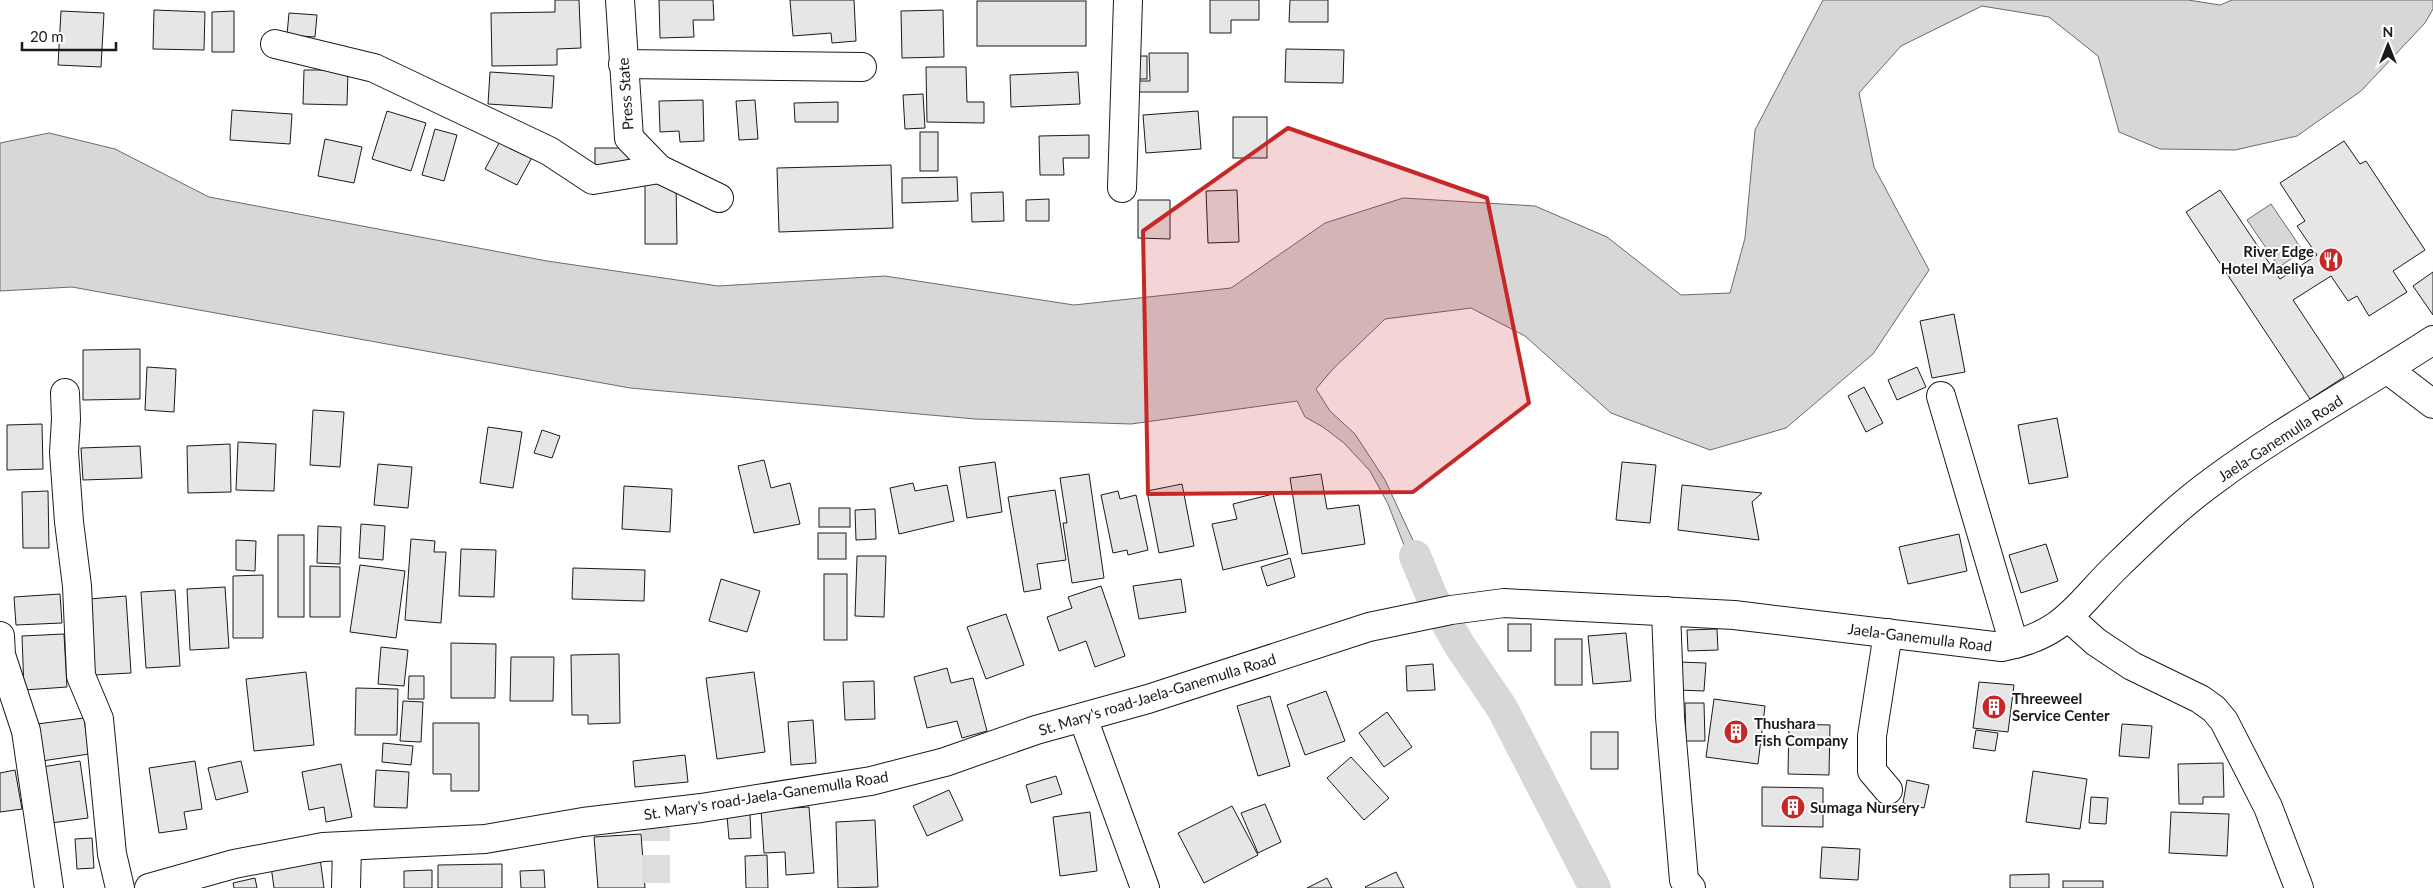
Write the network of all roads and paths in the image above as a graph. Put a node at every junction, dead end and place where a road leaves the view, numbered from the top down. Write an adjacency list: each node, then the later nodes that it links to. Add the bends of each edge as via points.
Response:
1 (620, 0): 4 (street, Press State)
2 (1128, 0): 7 (street)
3 (275, 44): 6 (street, via 374,68 548,151 592,180)
4 (622, 64): 5 (street); 6 (street, Press State, via 629,138)
5 (862, 67)
6 (659, 169): 8 (street, Press State)
7 (1122, 188)
8 (719, 198)
9 (2433, 340): 10 (street, Jaela-Ganemulla Road)
10 (2386, 369): 13 (street); 16 (street, Jaela-Ganemulla Road, via 2279,436 2184,502 2117,565)
11 (65, 393): 24 (street, via 64,452 77,586 81,676 99,719 112,854)
12 (1941, 396): 19 (street)
13 (2433, 404)
14 (1666, 611): 15 (street, Jaela-Ganemulla Road, via 1504,603); 17 (street, Jaela-Ganemulla Road); 28 (street, via 1670,716 1683,870 1684,880)
15 (1438, 612): 20 (street, St. Mary's road-Jaela-Ganemulla Road, via 1369,627)
16 (2069, 618): 19 (street, Jaela-Ganemulla Road, via 2023,643); 29 (street, via 2096,642 2132,666 2214,709 2224,721 2268,807)
17 (1888, 633): 19 (street, Jaela-Ganemulla Road, via 2002,646); 21 (street, via 1872,736 1872,771)
18 (0, 636): 23 (street, via 1,655 26,731)
19 (2014, 644)
20 (1083, 718): 22 (street, St. Mary's road-Jaela-Ganemulla Road, via 1036,730 945,762 871,781 485,839); 27 (street)
21 (1888, 790)
22 (347, 846): 25 (street, St. Mary's road-Jaela-Ganemulla Road, via 323,847 234,864); 26 (street)
23 (49, 888)
24 (120, 888)
25 (149, 888)
26 (346, 888)
27 (1145, 888)
28 (1691, 888)
29 (2299, 888)

